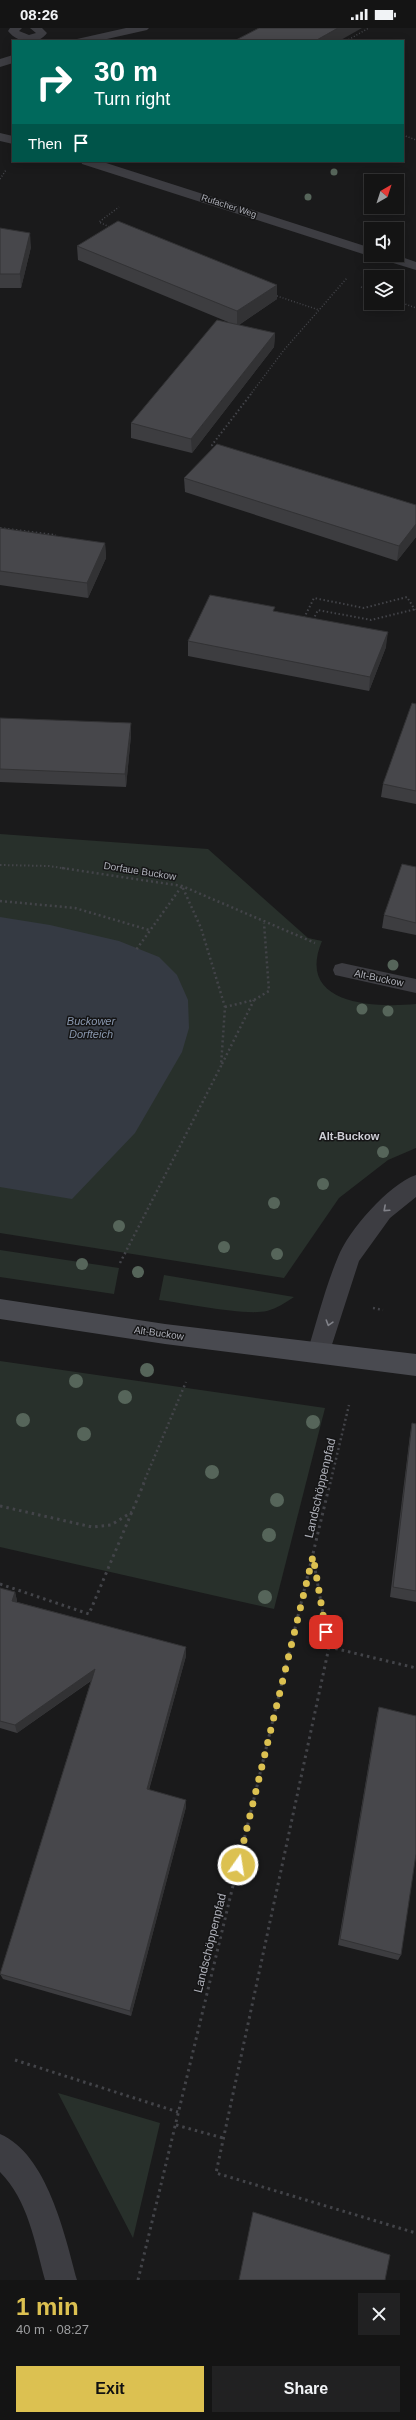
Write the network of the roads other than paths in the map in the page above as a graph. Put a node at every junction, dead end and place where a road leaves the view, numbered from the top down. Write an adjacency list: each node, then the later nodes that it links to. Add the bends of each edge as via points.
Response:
1 (17, 28): 3 (lane, via 13,31 18,35)
2 (143, 28): 4 (street)
3 (39, 35)
4 (86, 40)
5 (12, 59): 6 (street)
6 (0, 63)
7 (0, 137): 8 (street)
8 (12, 140)
9 (90, 162): 10 (street, Rufacher Weg)
10 (364, 250)
11 (404, 262): 12 (street)
12 (416, 266)
13 (342, 970): 14 (lane, Alt-Buckow)
14 (416, 986)
15 (416, 1184): 17 (street, one-way to 17, via 382,1211 349,1257)
16 (0, 1309): 17 (main road, Alt-Buckow, via 93,1324)
17 (319, 1353): 18 (main road, Alt-Buckow)
18 (416, 1365)
19 (0, 2150): 20 (street, via 18,2168 44,2214)
20 (61, 2280)

